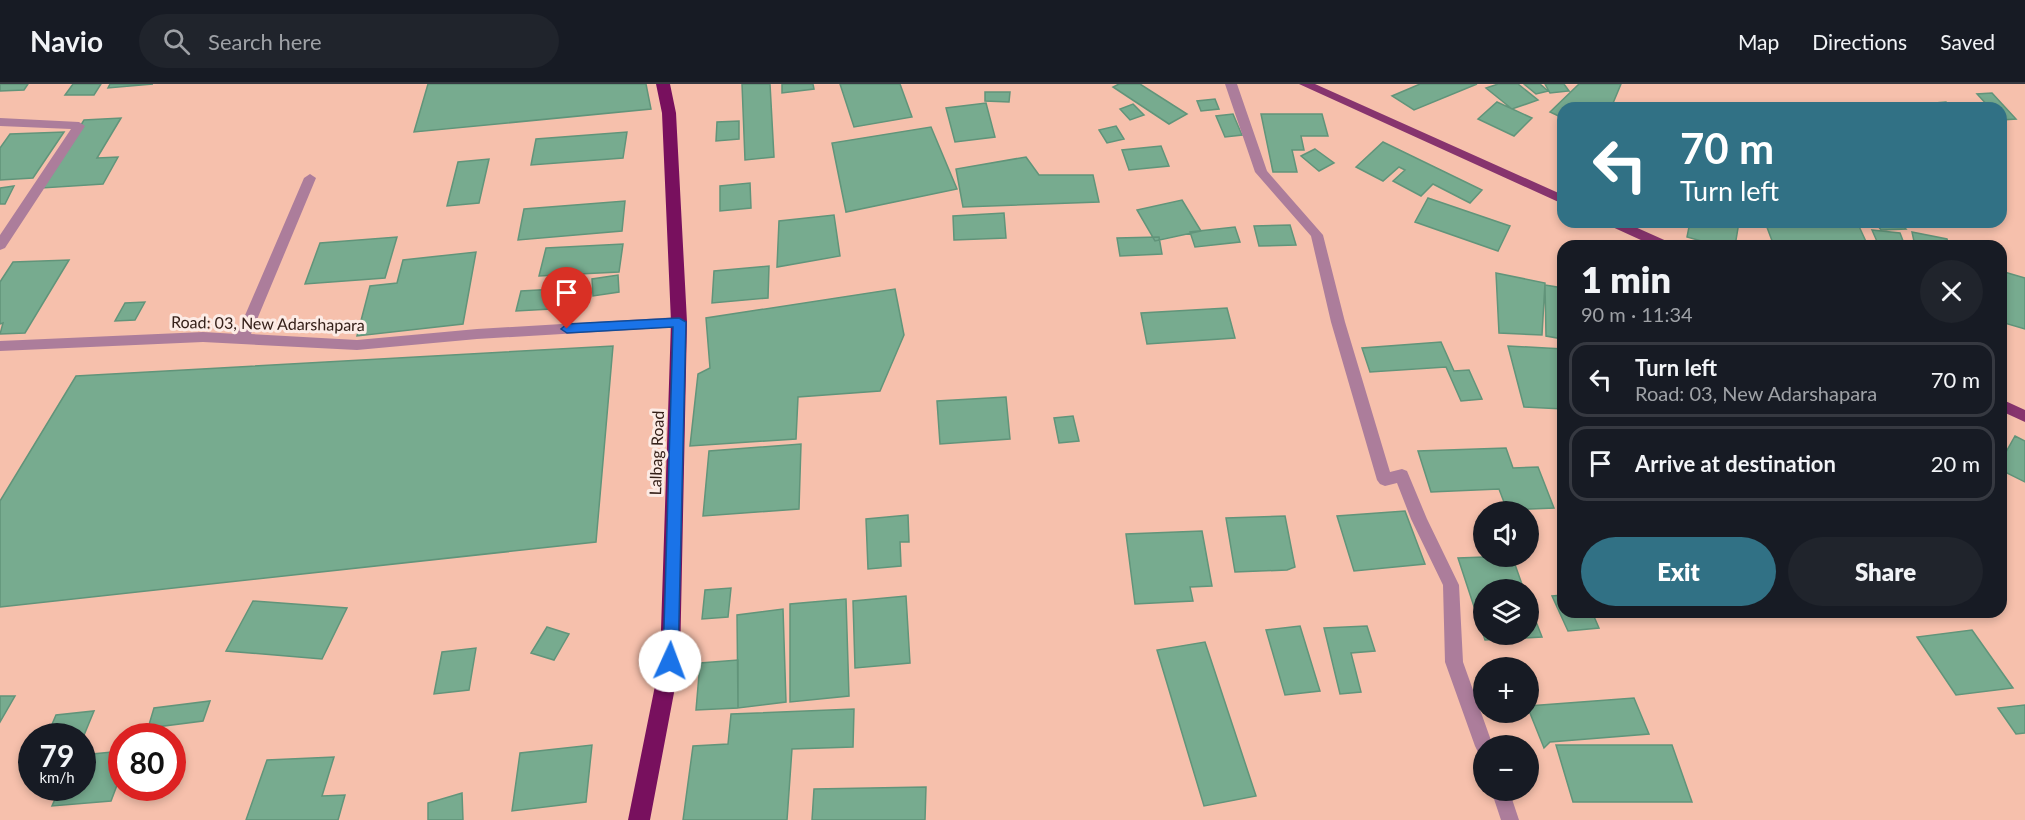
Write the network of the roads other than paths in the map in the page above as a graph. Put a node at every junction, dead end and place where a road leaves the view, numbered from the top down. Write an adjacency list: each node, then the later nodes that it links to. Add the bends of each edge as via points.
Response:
1 (663, 84): 10 (highway, Lalbag Road, via 669,113)
2 (1231, 84): 15 (street, via 1261,172 1317,235 1338,322 1385,480 1402,475 1451,585 1454,662)
3 (1305, 84): 6 (main road)
4 (0, 122): 9 (street, via 80,126)
5 (310, 178): 11 (street)
6 (1557, 197)
7 (1626, 228): 8 (main road)
8 (1653, 240)
9 (0, 245)
10 (679, 322): 11 (street, Road: 03, New Adarshapara, via 357,345); 17 (highway, Lalbag Road, via 670,661)
11 (243, 339): 12 (street, Road: 03, New Adarshapara, via 204,337)
12 (0, 346)
13 (2007, 408): 14 (main road)
14 (2025, 416)
15 (1480, 735)
16 (1504, 801): 18 (street)
17 (639, 820)
18 (1510, 820)

